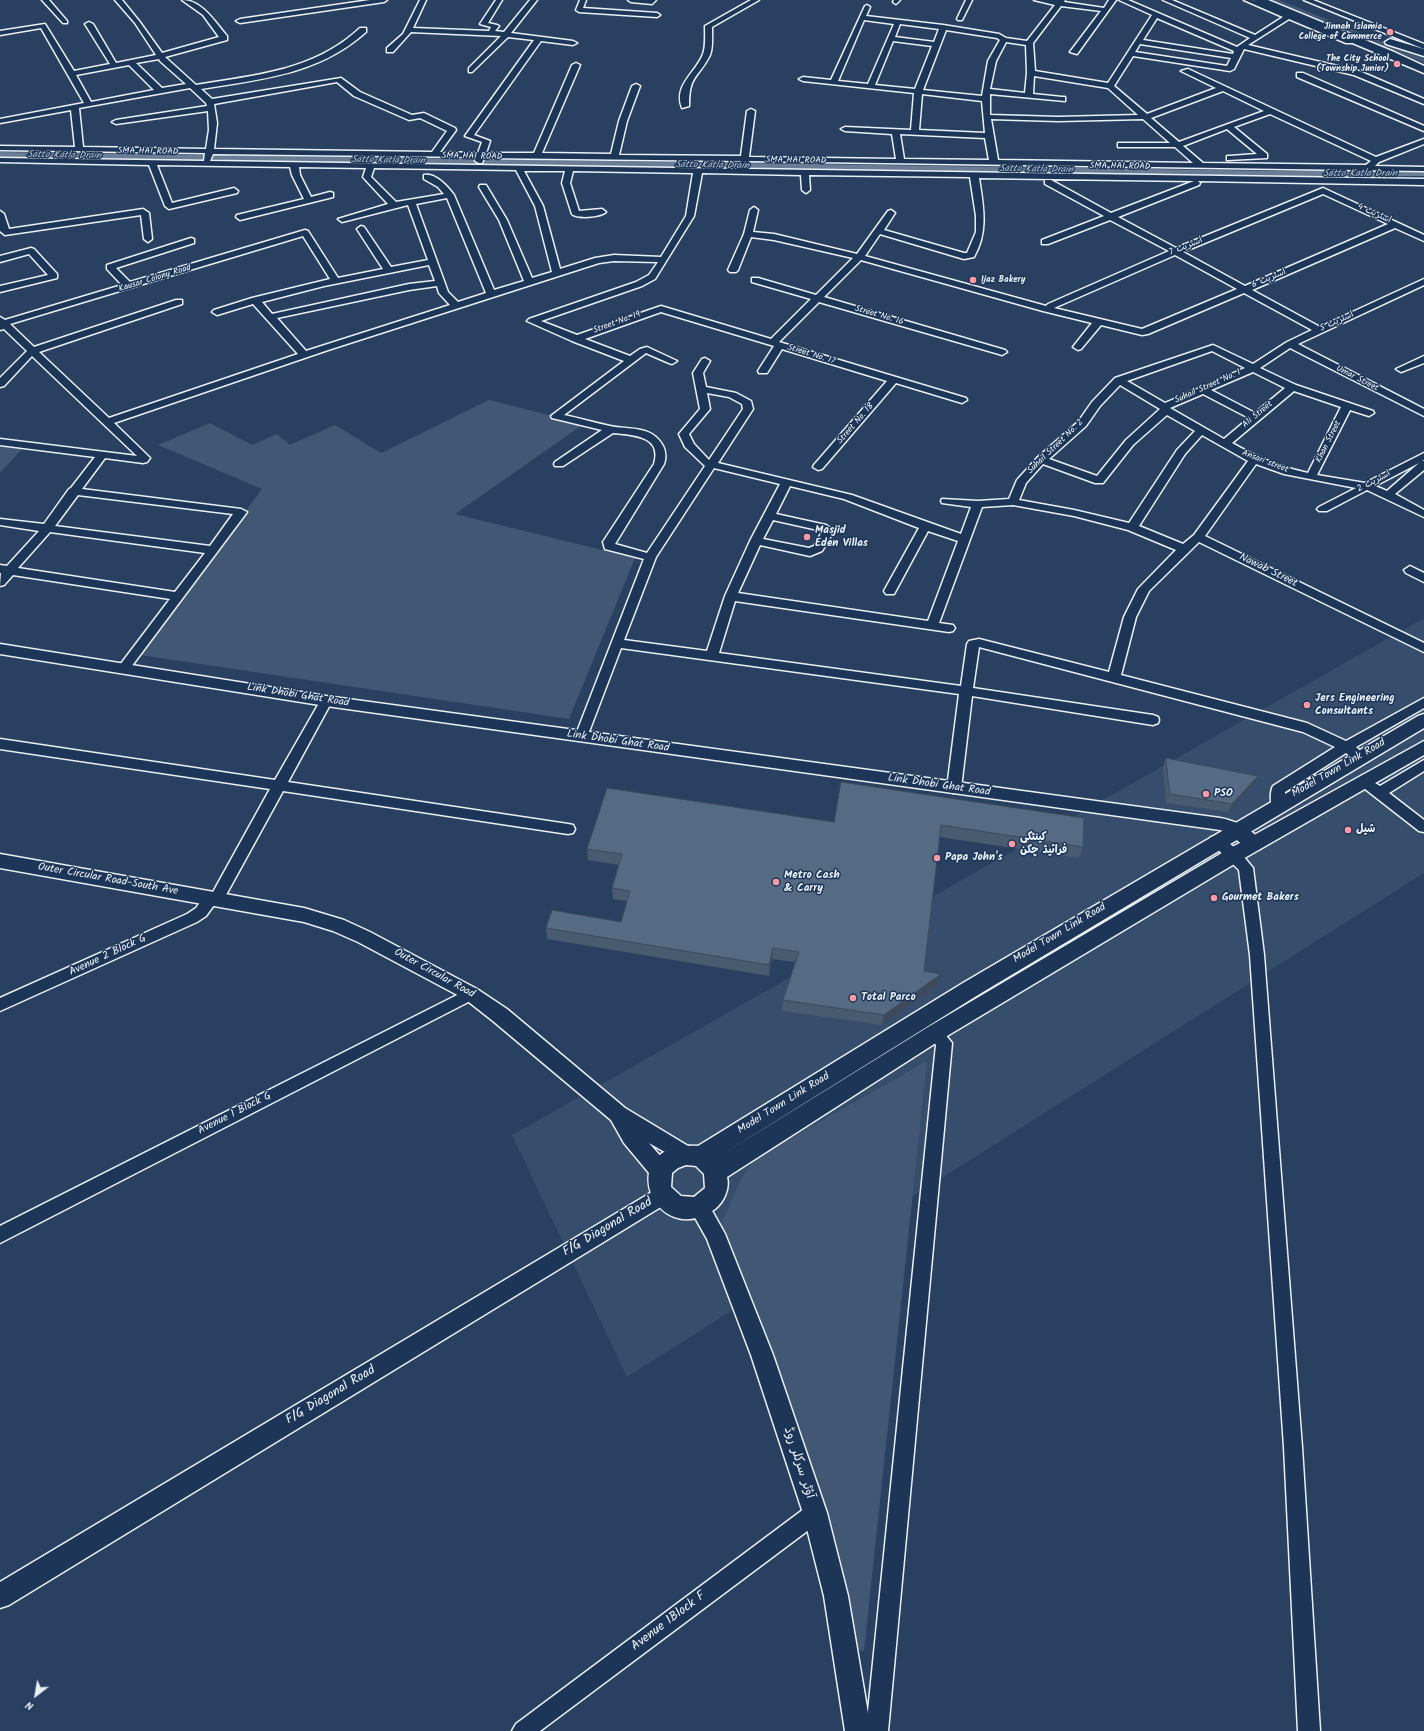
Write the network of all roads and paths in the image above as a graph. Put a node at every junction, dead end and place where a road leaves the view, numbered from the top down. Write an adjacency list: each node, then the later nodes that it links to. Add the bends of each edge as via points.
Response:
1 (45, 0): 33 (street)
2 (118, 0): 58 (street, via 138,22)
3 (199, 0): 23 (street)
4 (333, 0): 25 (street)
5 (384, 0): 25 (street)
6 (423, 0): 38 (street)
7 (499, 0): 40 (street, via 484,24 495,26)
8 (534, 0): 41 (street)
9 (583, 0): 28 (street, via 579,10)
10 (631, 0): 11 (street)
11 (653, 0)
12 (756, 0): 86 (street, via 709,26 707,54 688,81 685,89)
13 (970, 0): 31 (street)
14 (1037, 0): 22 (street)
15 (1113, 0): 26 (street)
16 (1122, 0): 27 (street)
17 (1166, 0): 42 (street)
18 (1247, 0): 29 (street)
19 (1259, 0): 50 (main road)
20 (1285, 0): 57 (main road)
21 (1307, 0): 51 (street)
22 (1061, 1): 26 (street); 48 (street)
23 (188, 2): 58 (street, via 205,14 224,38)
24 (867, 7): 30 (street)
25 (330, 8): 32 (street)
26 (1106, 10): 54 (street)
27 (1156, 14): 46 (street); 52 (street)
28 (657, 15)
29 (1288, 17): 42 (street); 50 (street, via 1359,45)
30 (861, 18): 34 (street); 71 (street)
31 (960, 19)
32 (240, 21)
33 (65, 22)
34 (898, 22): 36 (street); 44 (street)
35 (89, 24): 61 (street)
36 (943, 27): 45 (street, via 999,36); 49 (street)
37 (363, 30): 74 (street, via 342,49 318,62 266,75)
38 (410, 30): 40 (street); 53 (street)
39 (0, 32): 68 (street, via 43,25)
40 (492, 34): 41 (street)
41 (506, 35): 43 (street); 64 (street)
42 (1254, 38): 52 (street)
43 (539, 39): 47 (street); 111 (street, via 469,136 486,140)
44 (891, 39): 49 (street); 75 (street)
45 (1004, 40): 48 (street); 79 (street, via 991,63)
46 (1139, 42): 55 (street); 59 (street)
47 (573, 43)
48 (1030, 43): 67 (street)
49 (936, 44): 78 (street)
50 (1373, 47): 56 (main road)
51 (1424, 47)
52 (1240, 48): 59 (street); 82 (street, via 1356,73)
53 (390, 50)
54 (1074, 52)
55 (1132, 54): 59 (street, via 1228,69); 73 (street)
56 (1390, 54): 63 (main road); 65 (main road)
57 (1424, 55)
58 (161, 56): 60 (street); 74 (street)
59 (1236, 57)
60 (130, 62): 61 (street); 77 (street)
61 (114, 65): 68 (street)
62 (576, 65): 106 (street)
63 (1424, 66)
64 (472, 70)
65 (1424, 70)
66 (1185, 71): 76 (street)
67 (1031, 72): 73 (street); 80 (street)
68 (71, 74): 83 (street)
69 (1300, 75): 95 (street)
70 (803, 79): 71 (street)
71 (833, 83): 75 (street)
72 (636, 86): 107 (street, via 623,121)
73 (1110, 86): 89 (street)
74 (193, 87): 77 (street); 84 (street)
75 (870, 87): 78 (street)
76 (1222, 89): 88 (street); 89 (street)
77 (160, 91): 83 (street)
78 (918, 92): 79 (street); 97 (street)
79 (986, 95): 80 (street); 90 (street)
80 (1029, 96): 81 (street)
81 (1062, 99)
82 (1424, 102)
83 (89, 104): 85 (street)
84 (211, 105): 92 (street); 104 (street, via 338,80 356,94 401,114 412,118 421,115 452,130); 105 (street)
85 (75, 106): 91 (street); 103 (street)
86 (685, 106)
87 (751, 111): 116 (street)
88 (1270, 111): 93 (street); 110 (street)
89 (1146, 117): 90 (street); 101 (street)
90 (987, 118): 98 (street)
91 (0, 121)
92 (116, 122)
93 (1228, 126): 101 (street); 108 (street, via 1264,156)
94 (845, 129): 96 (street)
95 (1424, 129)
96 (896, 132): 97 (street); 112 (street)
97 (915, 133): 98 (street)
98 (988, 136): 114 (street)
99 (1424, 141): 110 (street)
100 (1121, 145): 101 (street)
101 (1178, 145): 108 (street)
102 (0, 148): 103 (street)
103 (79, 149): 105 (street)
104 (435, 154): 105 (street); 111 (street)
105 (207, 156): 113 (street, SMA HAI ROAD); 115 (street, SMA HAI ROAD)
106 (537, 156): 107 (street); 111 (street)
107 (614, 157): 116 (street)
108 (1194, 159): 118 (street)
109 (0, 160): 113 (street, SMA HAI ROAD)
110 (1376, 160): 121 (street)
111 (479, 161): 117 (street, SMA HAI ROAD); 119 (street, SMA HAI ROAD)
112 (900, 161): 114 (street); 116 (street)
113 (152, 162): 132 (street, via 169,206)
114 (994, 162): 118 (street)
115 (294, 165): 117 (street, SMA HAI ROAD); 136 (street)
116 (744, 165): 123 (street, SMA HAI ROAD); 124 (street, SMA HAI ROAD)
117 (371, 166): 138 (street, via 367,177)
118 (1201, 166): 121 (street)
119 (519, 168): 120 (street, SMA HAI ROAD); 162 (street, via 539,206)
120 (570, 168): 123 (street, SMA HAI ROAD); 140 (street, via 566,183 576,214)
121 (1368, 168): 122 (street)
122 (1424, 169)
123 (698, 170): 158 (street, via 690,216)
124 (805, 172): 125 (street, SMA HAI ROAD); 131 (street)
125 (974, 174): 129 (street, SMA HAI ROAD); 149 (street, via 980,232 971,255 964,256)
126 (427, 178): 135 (street, via 441,185)
127 (1048, 182): 144 (street)
128 (1196, 182): 144 (street)
129 (1422, 186)
130 (483, 187): 165 (street, via 502,220)
131 (806, 190)
132 (234, 191)
133 (1323, 191): 146 (street, اسٹریٹ 4); 155 (street, اسٹریٹ 7)
134 (330, 195): 136 (street)
135 (450, 195): 137 (street); 171 (street)
136 (308, 199): 143 (street)
137 (411, 203): 138 (street); 159 (street)
138 (394, 205): 145 (street)
139 (754, 210): 150 (street)
140 (602, 212)
141 (892, 212): 149 (street)
142 (0, 214): 147 (street)
143 (240, 217)
144 (1112, 217): 154 (street); 155 (street)
145 (342, 219)
146 (1396, 224): 151 (street, اسٹریٹ 4); 170 (street, اسٹریٹ 6)
147 (2, 228): 152 (street, via 5,232 143,212)
148 (361, 229): 160 (street)
149 (878, 231): 156 (street)
150 (748, 234): 156 (street); 161 (street)
151 (1424, 238)
152 (148, 239)
153 (191, 241): 168 (street, via 110,267)
154 (1045, 242)
155 (1175, 252): 170 (street); 176 (street, اسٹریٹ 7)
156 (861, 255): 172 (street); 176 (street, via 1046,309)
157 (0, 259): 169 (street, via 31,251 54,276)
158 (664, 260): 162 (street, via 603,260); 183 (street, via 646,281 532,322)
159 (433, 262): 160 (street); 167 (street)
160 (388, 270): 164 (street)
161 (733, 270)
162 (557, 273): 165 (street)
163 (755, 280): 172 (street, Street No. 16)
164 (336, 282): 168 (street, Kausar Colony Road, via 305,233); 173 (street)
165 (529, 282): 171 (street)
166 (1424, 282): 182 (street, اسٹریٹ 5)
167 (440, 283): 175 (street, via 444,293); 179 (street, via 409,287)
168 (129, 287): 181 (street, Kausar Colony Road)
169 (0, 289)
170 (1245, 289): 180 (street, اسٹریٹ 6, via 1148,331 1142,332); 182 (street)
171 (491, 294): 175 (street)
172 (818, 298): 184 (street); 188 (street, Street No. 16)
173 (255, 300): 178 (street); 179 (street)
174 (179, 302): 187 (street)
175 (455, 306): 189 (street)
176 (1052, 308): 180 (street)
177 (661, 309): 183 (street, Street No. 19); 184 (street, Street No. 17)
178 (217, 312)
179 (270, 317): 189 (street)
180 (1098, 322): 186 (street)
181 (1, 323): 187 (street)
182 (1319, 330): 185 (street, اسٹریٹ 5)
183 (575, 339): 191 (street)
184 (776, 344): 196 (street); 197 (street, Street No. 17)
185 (1290, 344): 194 (street, اسٹریٹ 5); 207 (street, Umar Street)
186 (1078, 347)
187 (32, 351): 199 (street); 209 (street)
188 (1002, 352)
189 (304, 355): 209 (street)
190 (1424, 359): 195 (street)
191 (631, 360): 192 (street, via 645,350); 210 (street, via 556,416)
192 (672, 361)
193 (705, 361): 201 (street, via 698,373)
194 (1253, 368): 198 (street, Suhail Street No. 2, via 1213,348); 200 (street); 202 (street, Suhail Street No. 1)
195 (1401, 369)
196 (763, 371)
197 (893, 380): 203 (street, Street No. 17); 222 (street, Street No. 18)
198 (1119, 380): 205 (street, Ansari street); 217 (street, Suhail Street No. 2, via 1096,404 1082,424)
199 (0, 384)
200 (1292, 387): 204 (street); 208 (street, Ali Street)
201 (701, 389): 221 (street, via 705,410 684,434 689,446 706,463); 221 (street, via 732,395 748,403 748,409)
202 (1202, 390): 205 (street, Suhail Street No. 1); 208 (street)
203 (962, 400)
204 (1347, 406): 206 (street); 223 (street, Khan Street)
205 (1165, 408): 211 (street, Ansari street); 217 (street, Suhail Street No. 1, via 1147,423 1113,460 1099,481)
206 (1369, 413)
207 (1424, 413)
208 (1256, 417): 213 (street, Ali Street)
209 (107, 422): 215 (street, via 145,458 143,460)
210 (611, 429): 219 (street); 243 (street, via 647,435 660,453 659,464 608,546)
211 (1202, 430): 213 (street, Ansari street); 236 (street, via 1182,452)
212 (4, 442): 214 (street); 215 (street)
213 (1226, 443): 218 (street, Ansari street)
214 (0, 452)
215 (102, 455): 226 (street)
216 (1424, 456): 225 (street, اسٹریٹ 2)
217 (1041, 460): 229 (street, Suhail Street No. 2, via 1021,482)
218 (1254, 460): 223 (street, Ansari street); 238 (street)
219 (559, 464)
220 (1424, 464): 227 (street)
221 (712, 465): 224 (street); 243 (street)
222 (818, 468)
223 (1311, 477): 225 (street, Ansari street)
224 (787, 482): 233 (street); 235 (street, via 848,497)
225 (1366, 486): 227 (street, Ansari street); 231 (street, اسٹریٹ 2)
226 (73, 491): 237 (street); 242 (street, via 241,512)
227 (1388, 494): 232 (street, Ansari street)
228 (946, 501): 230 (street)
229 (1013, 502): 230 (street); 236 (street)
230 (978, 504): 239 (street)
231 (1323, 509)
232 (1424, 514)
233 (769, 516): 240 (street); 240 (street, via 822,527 828,531 818,548 810,552)
234 (0, 522): 237 (street)
235 (925, 526): 239 (street); 248 (street)
236 (1132, 527): 241 (street)
237 (47, 528): 242 (street); 244 (street)
238 (1198, 537): 241 (street); 254 (street, Nawab Street)
239 (965, 539): 251 (street)
240 (756, 540): 250 (street)
241 (1184, 549): 258 (street, via 1144,589 1130,617)
242 (212, 550): 249 (street)
243 (650, 557): 253 (street)
244 (5, 570): 247 (street); 249 (street)
245 (1410, 570): 246 (street)
246 (1424, 578)
247 (0, 582)
248 (890, 591)
249 (178, 596): 257 (street)
250 (731, 596): 251 (street); 256 (street)
251 (932, 625): 252 (street)
252 (949, 628)
253 (616, 643): 256 (street); 264 (street)
254 (1424, 648)
255 (0, 649): 257 (street, Link Dhobi Ghat Road)
256 (712, 656): 259 (street)
257 (124, 668): 260 (street, Link Dhobi Ghat Road)
258 (1114, 678): 259 (street, via 979,643 973,644); 267 (street, via 1307,728)
259 (966, 691): 262 (street); 270 (street)
260 (326, 701): 264 (street, Link Dhobi Ghat Road); 269 (street, Avenue 2 Block G)
261 (1424, 702): 267 (street)
262 (1153, 720)
263 (1424, 720): 267 (main road, Model Town Link Road)
264 (581, 737): 270 (street, Link Dhobi Ghat Road)
265 (0, 744): 269 (street)
266 (1424, 747): 271 (main road, Model Town Link Road)
267 (1353, 752): 274 (main road, Model Town Link Road, via 1278,805)
268 (1424, 765): 271 (street)
269 (278, 786): 273 (street); 279 (street, Avenue 2 Block G)
270 (954, 788): 274 (street, Link Dhobi Ghat Road, via 1220,824)
271 (1372, 788): 272 (street); 276 (main road, Model Town Link Road)
272 (1424, 827)
273 (568, 829)
274 (1237, 830): 275 (main road, Model Town Link Road); 276 (street)
275 (1216, 841): 277 (street); 284 (main road, Model Town Link Road, via 976,985)
276 (1254, 844): 277 (main road, Model Town Link Road)
277 (1234, 855): 282 (main road, Model Town Link Road); 294 (street, via 1246,868 1257,955 1293,1447)
278 (0, 861): 279 (street, Outer Circular Road-South Ave)
279 (213, 899): 280 (street, Outer Circular Road, via 304,915 338,925); 281 (street, Avenue 2 Block G, via 192,918)
280 (471, 994): 283 (street, Outer Circular Road, via 500,1015); 288 (street, Avenue 1 Block G)
281 (0, 1006)
282 (935, 1034): 284 (main road, Model Town Link Road); 293 (street, via 944,1044)
283 (618, 1114): 284 (street, Outer Circular Road); 285 (street, Outer Circular Road, via 631,1136)
284 (701, 1161): 285 (main road, via 671,1160); 287 (main road, via 718,1182 709,1201)
285 (661, 1172): 286 (main road, via 659,1180)
286 (662, 1195): 287 (main road, via 672,1205 685,1209); 290 (street, F/G Diagonal Road)
287 (699, 1207): 289 (street, آؤٹر سرکلر روڈ, via 715,1234 762,1355)
288 (0, 1235)
289 (815, 1513): 291 (street, Avenue 1Block F); 292 (street, آؤٹر سرکلر روڈ, via 836,1596)
290 (0, 1596)
291 (522, 1731)
292 (858, 1731)
293 (877, 1731)
294 (1309, 1731)

